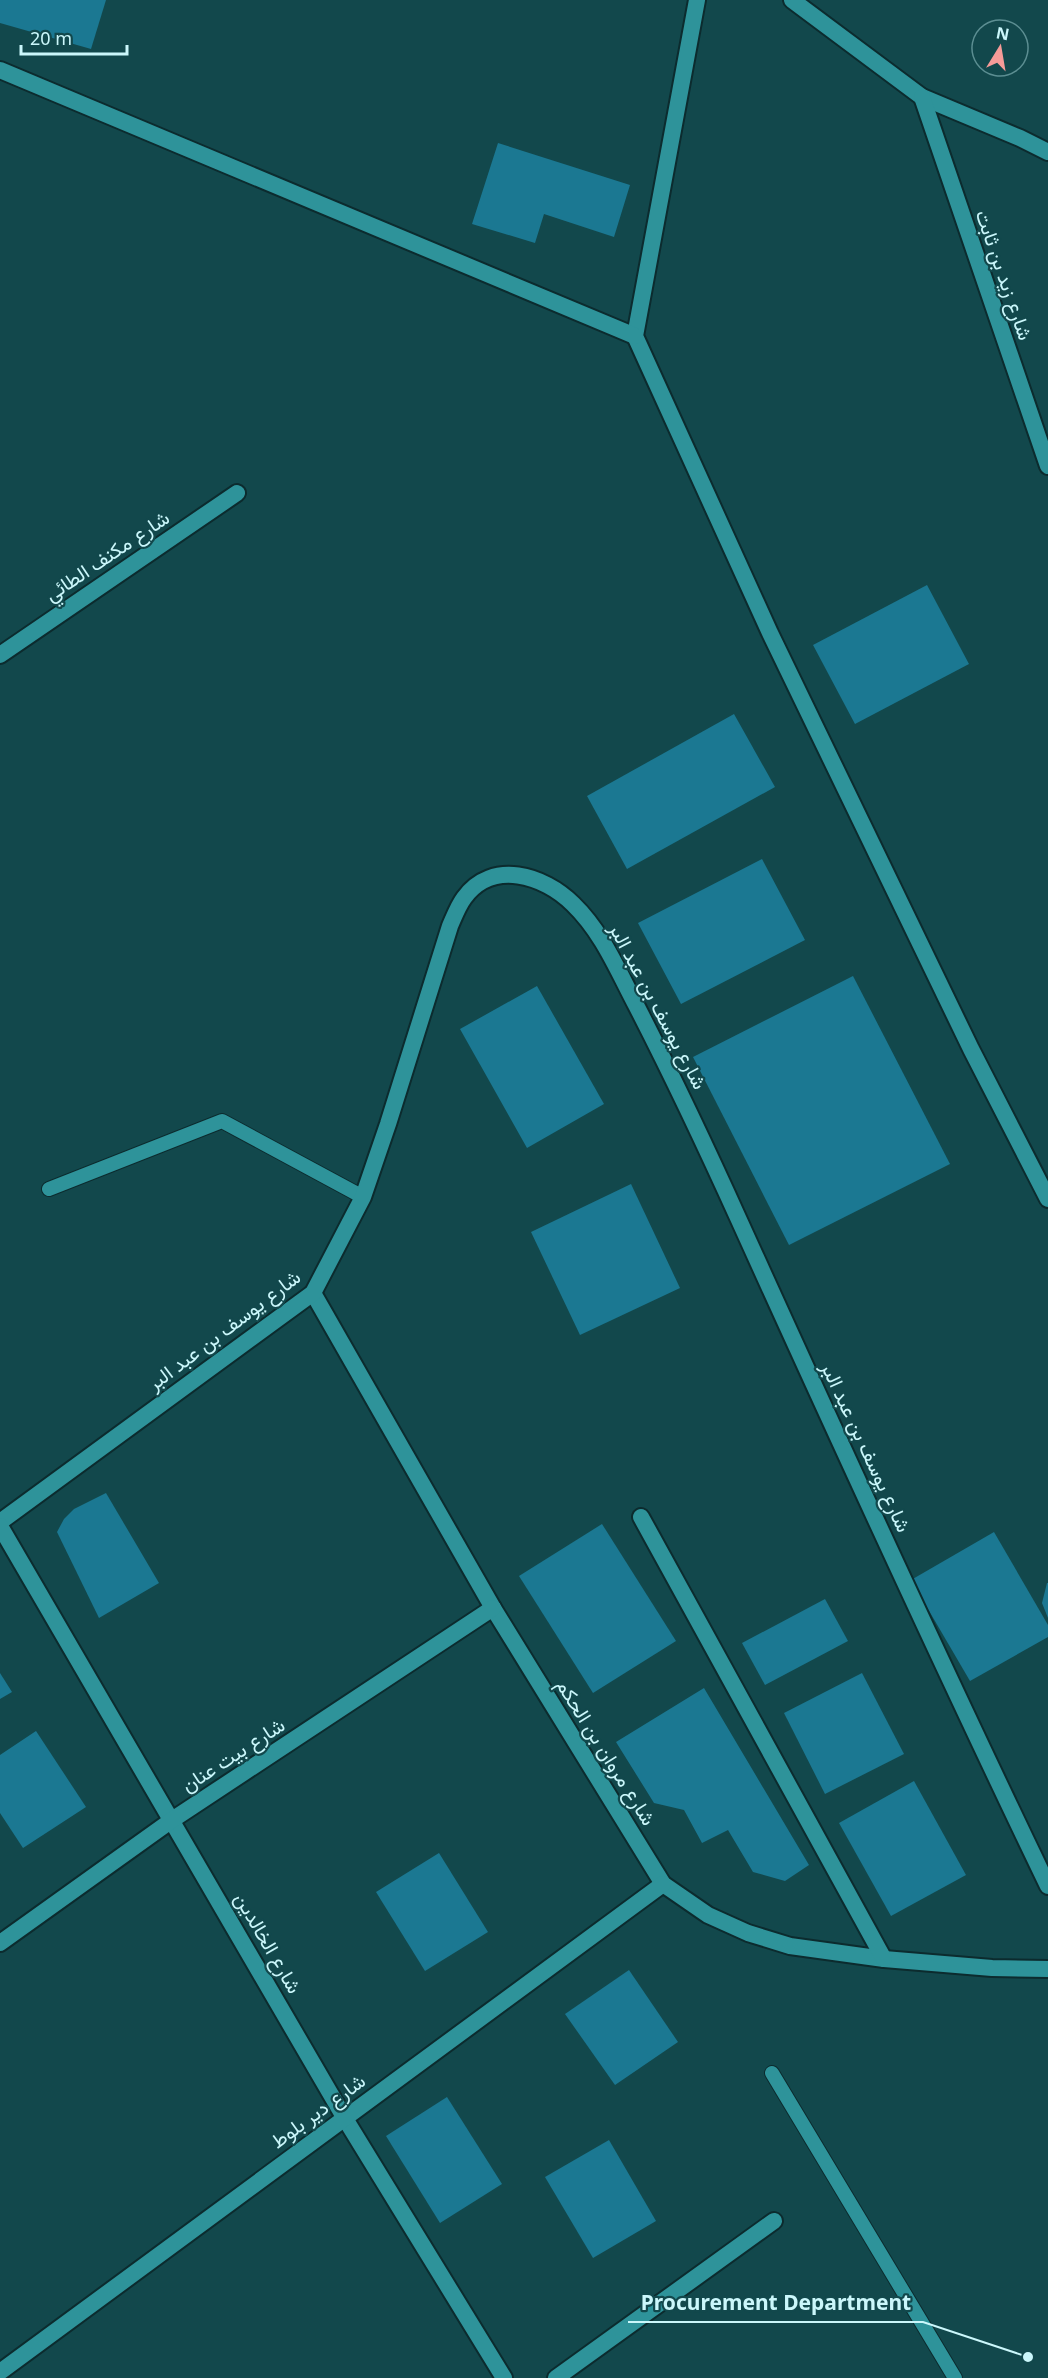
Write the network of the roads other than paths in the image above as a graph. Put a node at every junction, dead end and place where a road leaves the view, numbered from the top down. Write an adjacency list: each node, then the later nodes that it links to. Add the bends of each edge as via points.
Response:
1 (697, 0): 6 (street)
2 (792, 0): 4 (street)
3 (0, 70): 6 (street)
4 (922, 97): 5 (street); 7 (street, شارع زيد بن ثابت)
5 (1048, 152)
6 (635, 336): 12 (street, via 770,633 970,1049)
7 (1048, 466)
8 (237, 493): 9 (street, شارع مكنف الطائي)
9 (0, 655)
10 (49, 1189): 11 (lane, via 222,1121)
11 (363, 1197): 13 (street, شارع يوسف بن عبد البر); 19 (street, شارع يوسف بن عبد البر, via 450,926 463,898 479,883 497,874 515,874 555,889 598,932 679,1088)
12 (1048, 1199)
13 (313, 1293): 15 (street, شارع يوسف بن عبد البر); 16 (street, شارع مروان بن الحكم)
14 (641, 1517): 21 (street)
15 (0, 1524): 17 (street, شارع الخالدين)
16 (493, 1608): 17 (street, شارع بيت عنان); 18 (street, شارع مروان بن الحكم)
17 (172, 1820): 20 (street, شارع بيت عنان); 24 (street, شارع الخالدين)
18 (663, 1884): 21 (street, شارع مروان بن الحكم, via 708,1915 748,1933 790,1946); 24 (street, شارع دير بلوط)
19 (1048, 1886)
20 (0, 1943)
21 (884, 1959): 22 (street, شارع مروان بن الحكم)
22 (1048, 1969)
23 (772, 2073): 29 (lane)
24 (344, 2117): 26 (street, شارع دير بلوط); 27 (street, شارع الخالدين)
25 (774, 2221): 28 (street)
26 (0, 2372)
27 (504, 2378)
28 (556, 2378)
29 (955, 2378)

